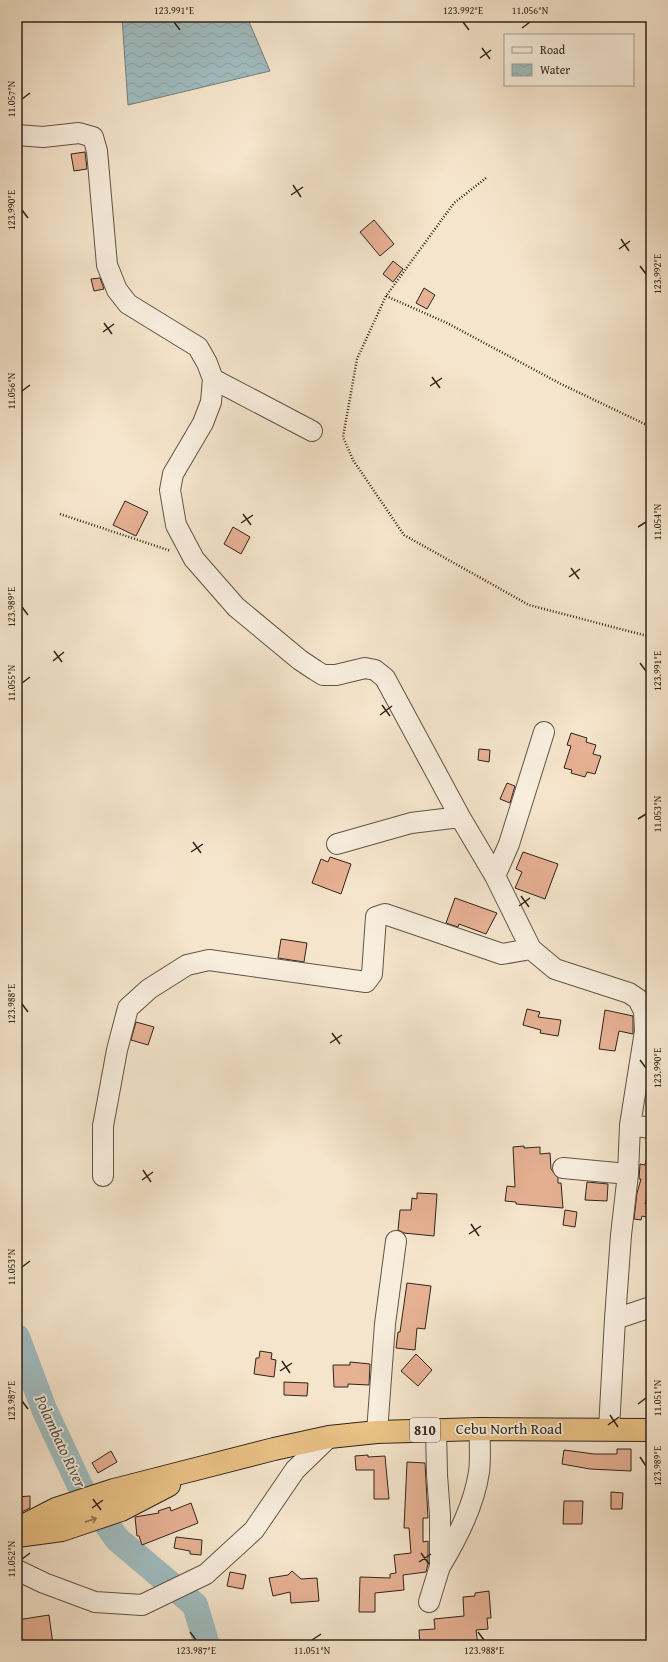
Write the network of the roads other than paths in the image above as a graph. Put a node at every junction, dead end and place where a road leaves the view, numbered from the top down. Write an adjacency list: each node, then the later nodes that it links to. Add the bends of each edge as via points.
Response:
1 (17, 135): 2 (street, via 43,137 79,133 93,137 97,151 107,265 117,290 128,304 198,347)
2 (213, 379): 3 (street); 5 (street, via 211,402 203,423 173,474 170,490 176,526 194,559 236,607 300,660 323,675 336,675 365,668 375,670 385,678)
3 (312, 431)
4 (544, 732): 7 (street, via 510,844)
5 (460, 817): 6 (street, via 411,823); 7 (street)
6 (337, 844)
7 (495, 876): 8 (street)
8 (531, 950): 9 (street, via 556,969); 15 (street, via 502,954 385,914 376,917 372,974 366,982 209,960 187,965 149,989 128,1008 102,1126)
9 (644, 999): 10 (street)
10 (648, 1032): 11 (street)
11 (630, 1125): 12 (street); 14 (street)
12 (651, 1128)
13 (563, 1168): 14 (street)
14 (628, 1174): 18 (street)
15 (104, 1176)
16 (396, 1241): 23 (street, via 385,1324)
17 (651, 1307): 18 (street)
18 (615, 1319): 20 (street)
19 (480, 1429): 20 (highway, Cebu North Road / 810); 21 (highway, Cebu North Road / 810); 28 (street, via 479,1471 473,1496 457,1537)
20 (609, 1429): 22 (highway, Cebu North Road / 810)
21 (436, 1430): 23 (highway, Cebu North Road / 810); 28 (street)
22 (651, 1430)
23 (377, 1432): 24 (highway, Cebu North Road / 810)
24 (329, 1437): 25 (highway, Cebu North Road / 810); 29 (street, via 295,1470 254,1530 206,1574 142,1606 95,1602)
25 (202, 1468): 26 (highway, Cebu North Road / 810, via 114,1490 56,1509); 27 (highway, Cebu North Road / 810, one-way to 25, via 62,1530 121,1510)
26 (17, 1529)
27 (17, 1536)
28 (440, 1566): 30 (street)
29 (17, 1570)
30 (429, 1602)

